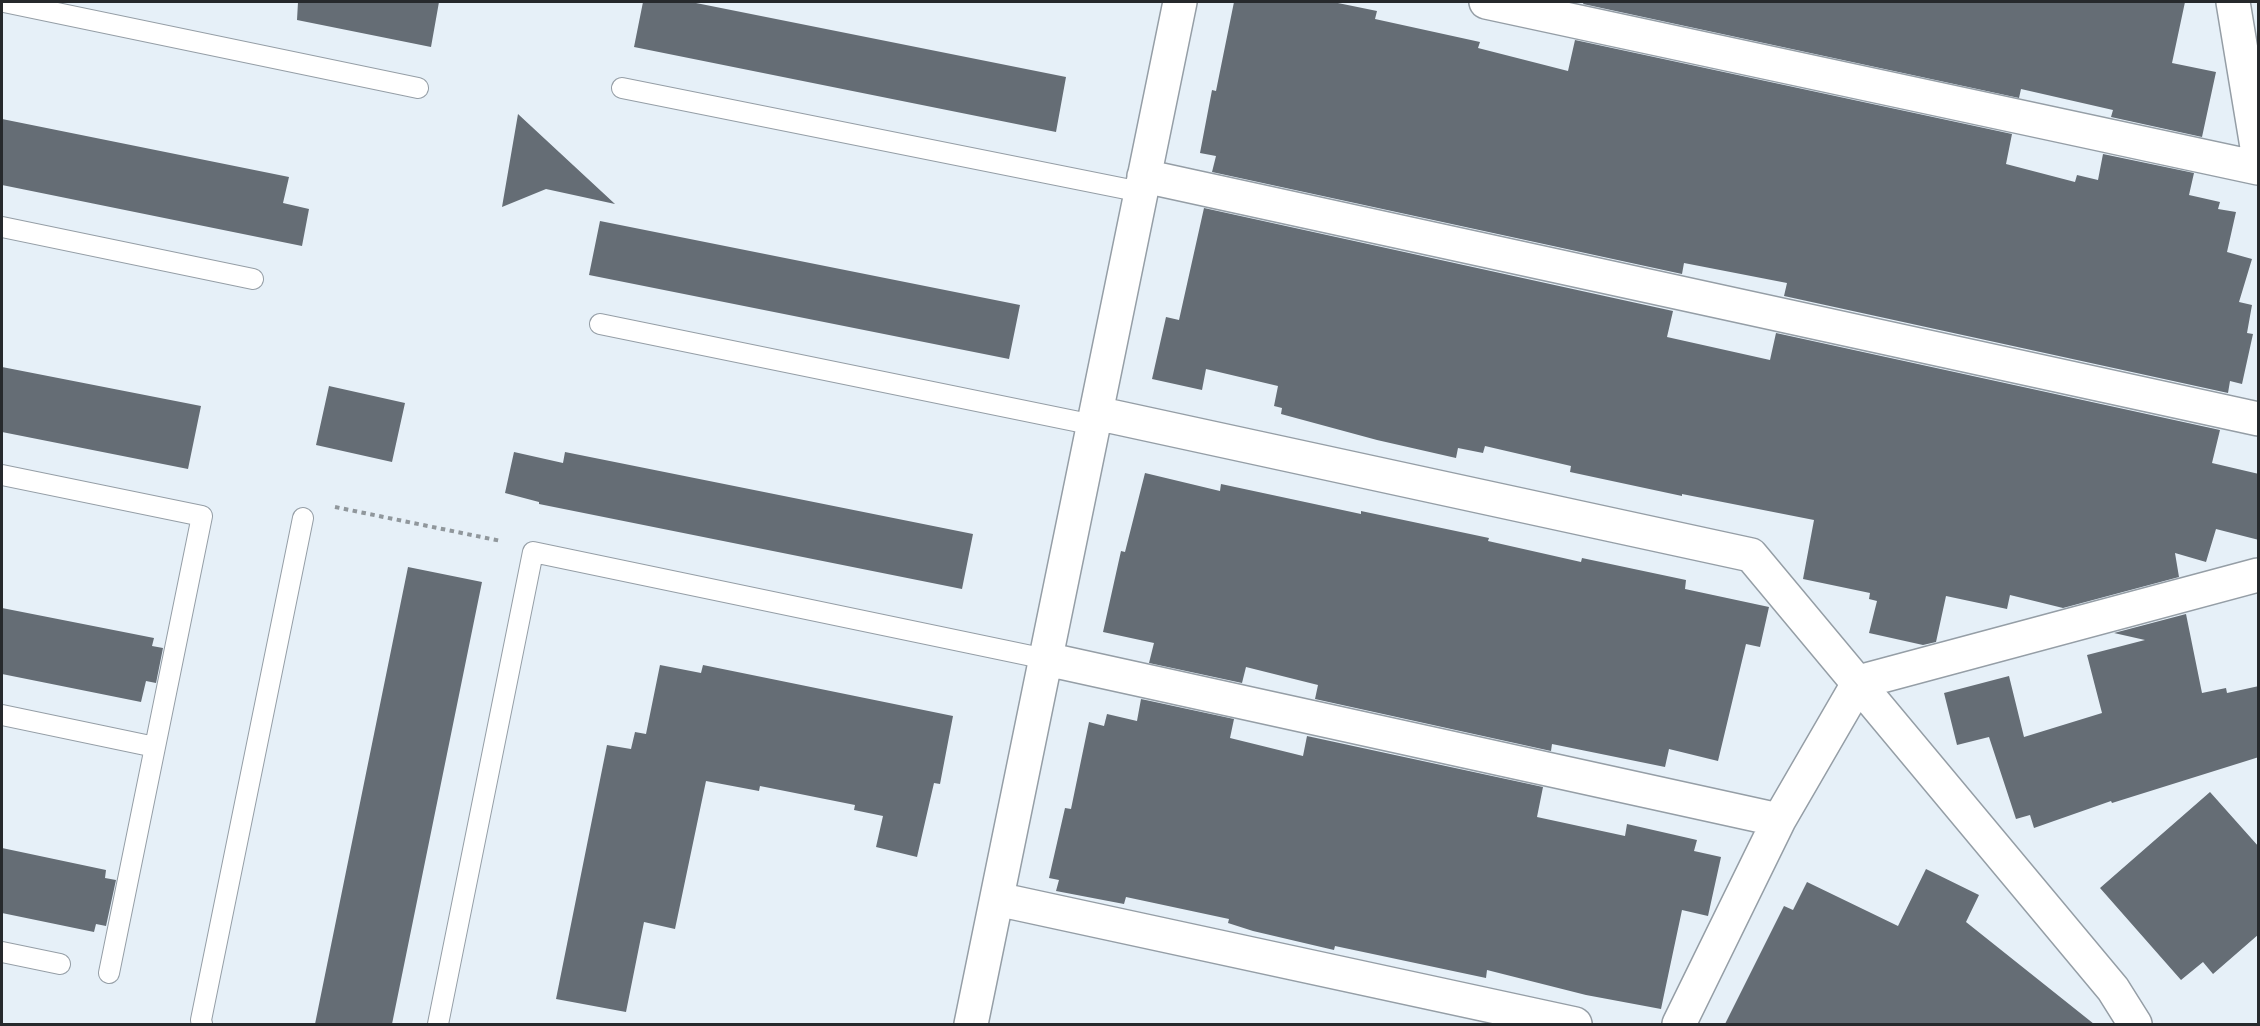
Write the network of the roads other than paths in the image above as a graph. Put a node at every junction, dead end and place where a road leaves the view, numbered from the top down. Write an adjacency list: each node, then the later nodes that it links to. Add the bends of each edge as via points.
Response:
1 (4, 2): 5 (lane)
2 (1180, 2): 9 (street)
3 (1486, 2): 8 (street)
4 (2233, 2): 7 (street)
5 (418, 88)
6 (622, 88): 9 (lane)
7 (2259, 153)
8 (2259, 168)
9 (1143, 184): 13 (street); 14 (street)
10 (2, 227): 11 (lane)
11 (254, 279)
12 (600, 324): 13 (lane)
13 (1095, 419): 18 (street); 19 (street, via 1751,555)
14 (2259, 419)
15 (2, 475): 21 (lane, via 202,516)
16 (303, 518): 27 (lane)
17 (2259, 575): 19 (street)
18 (1046, 660): 22 (street); 23 (street); 28 (lane, via 532,552)
19 (1859, 682): 22 (street); 32 (street, via 2113,988)
20 (2, 715): 21 (lane)
21 (155, 747): 26 (lane)
22 (1779, 820): 31 (street)
23 (997, 899): 29 (street); 30 (street)
24 (2, 952): 25 (lane)
25 (60, 964)
26 (109, 973)
27 (202, 1024)
28 (438, 1024)
29 (971, 1024)
30 (1575, 1024)
31 (1679, 1024)
32 (2135, 1024)

